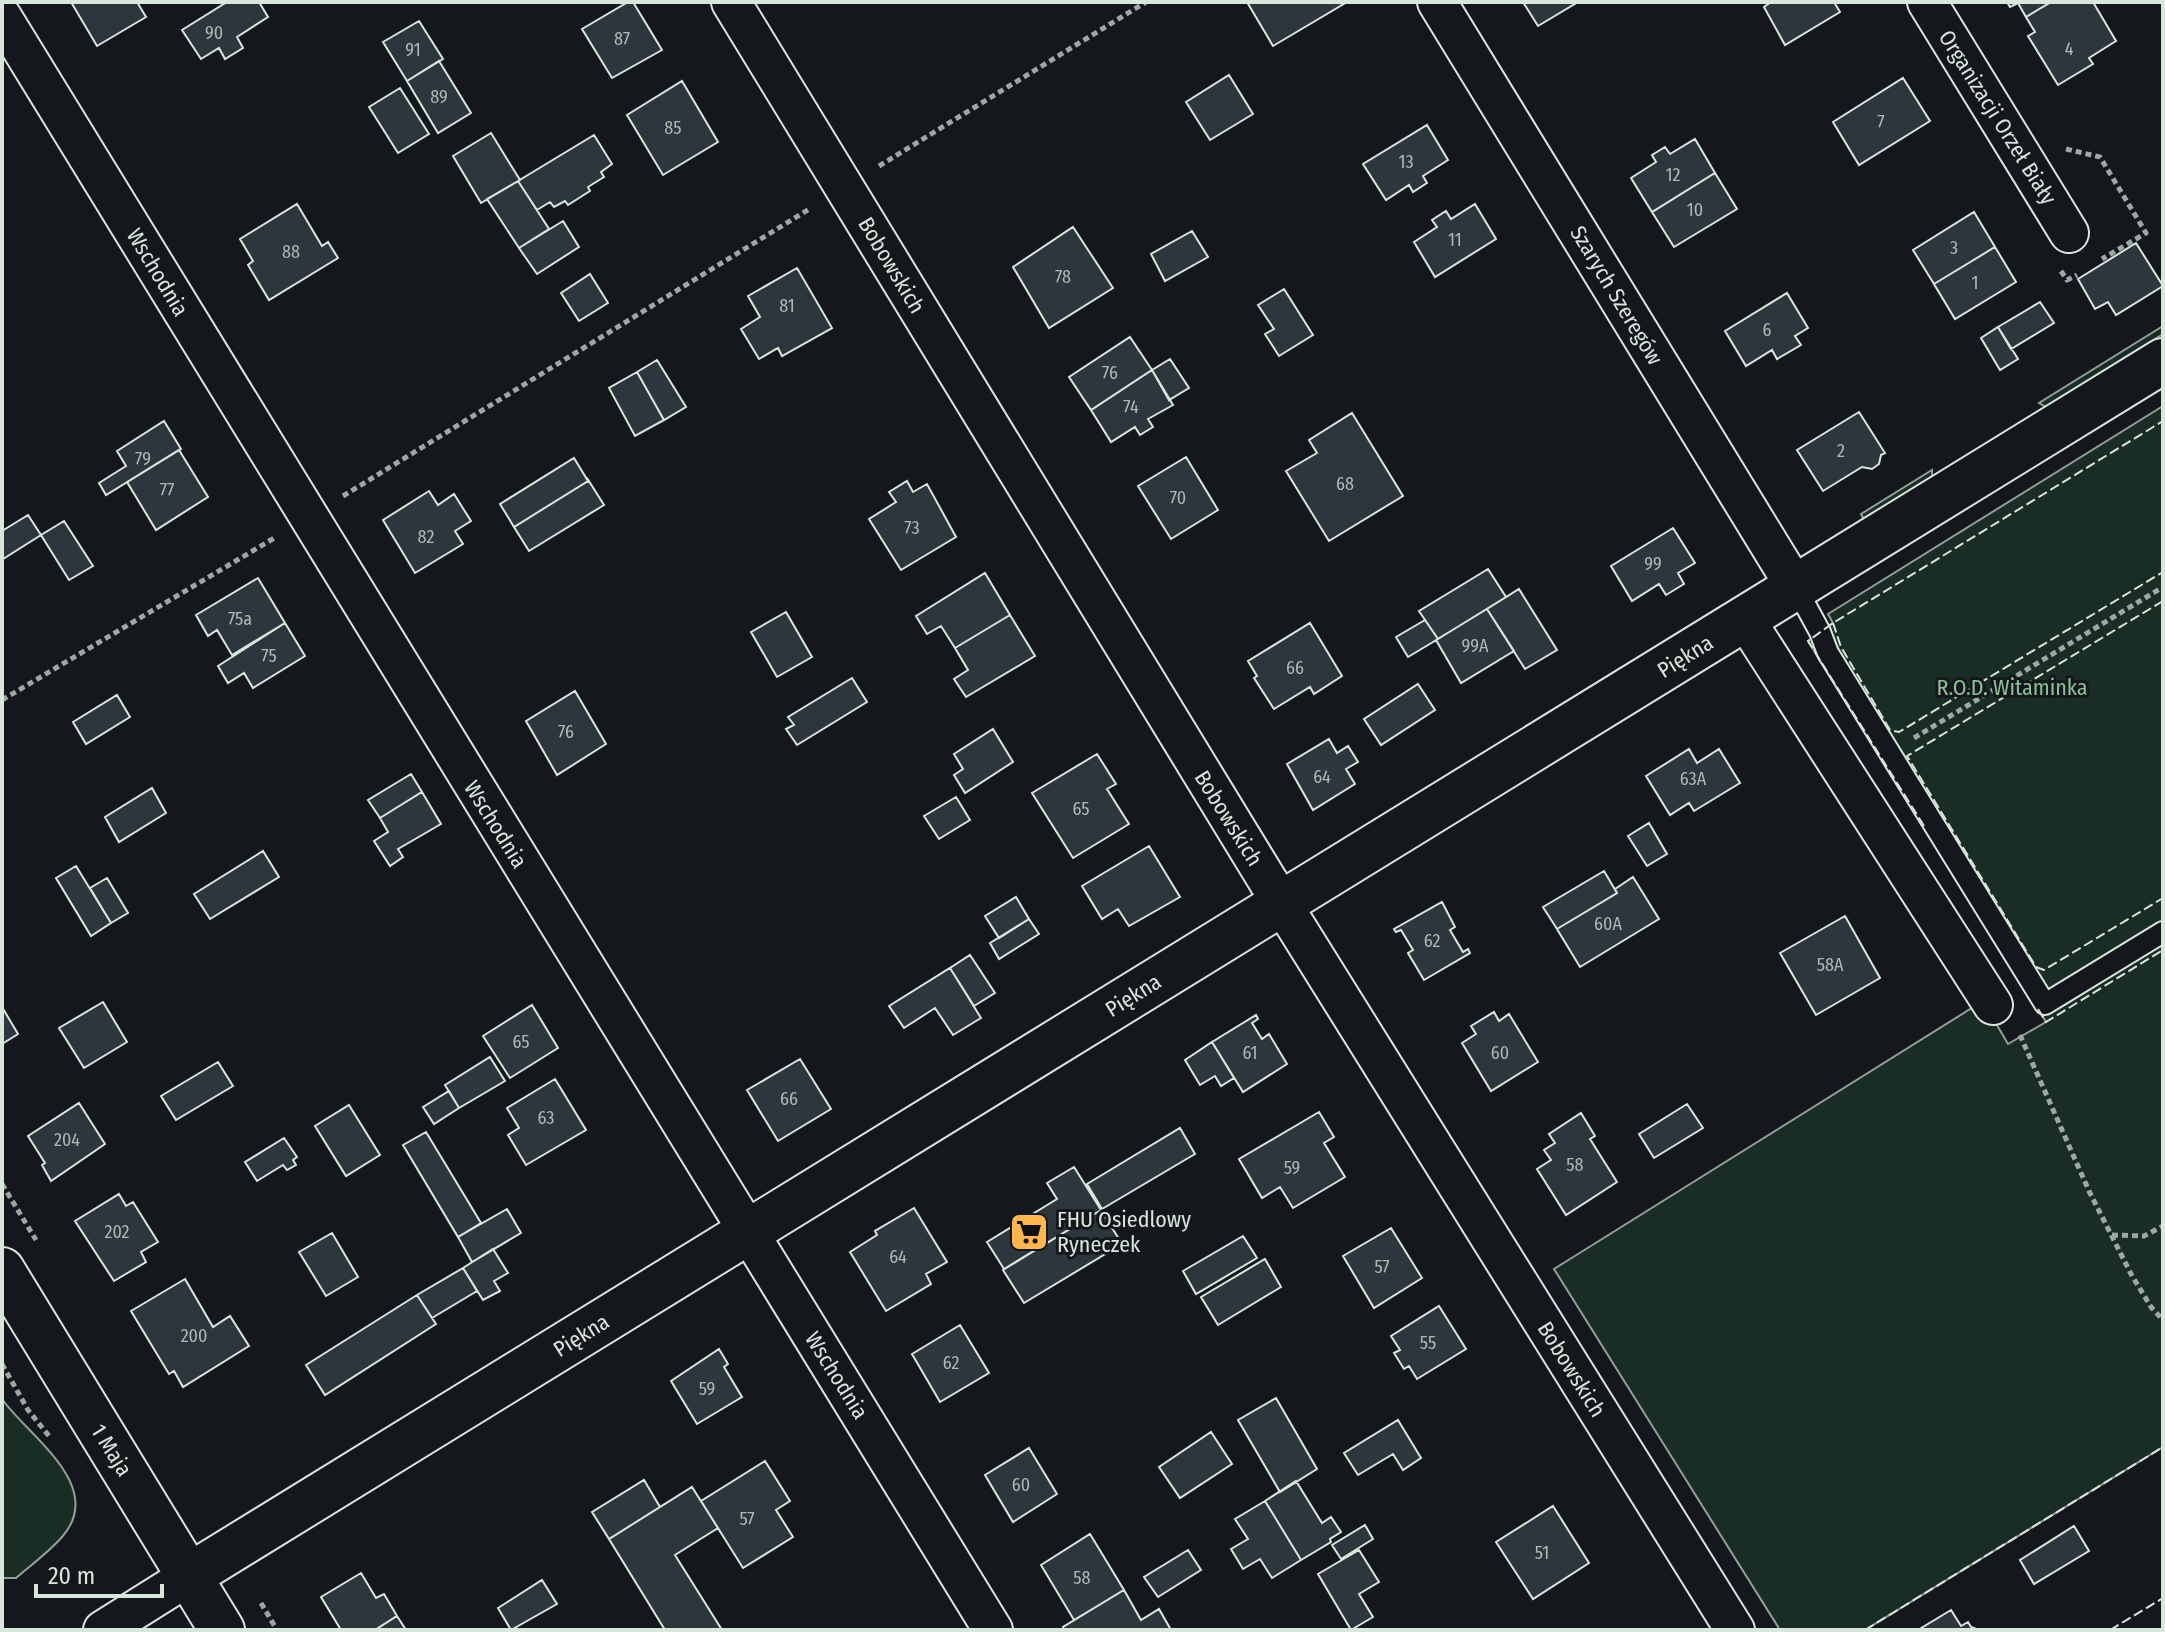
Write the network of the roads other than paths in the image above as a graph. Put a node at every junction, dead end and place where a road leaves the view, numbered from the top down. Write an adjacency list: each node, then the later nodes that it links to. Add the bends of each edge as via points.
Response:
1 (731, 2): 9 (street, Bobowskich)
2 (1437, 2): 7 (street, Szarych Szeregów)
3 (1927, 2): 5 (street, Organizacji Orzeł Biały)
4 (2, 17): 12 (street, Wschodnia)
5 (2069, 233)
6 (2163, 361): 7 (street, Piękna)
7 (1796, 588): 8 (street, Piękna); 10 (lane, via 1828,653 2045,1004)
8 (1745, 619): 9 (street, Piękna); 11 (street)
9 (1282, 904): 12 (street, Piękna); 18 (street, Bobowskich)
10 (2163, 932)
11 (1993, 1005)
12 (747, 1232): 14 (street, Piękna); 17 (street, Wschodnia)
13 (2, 1270): 14 (street, 1 Maja)
14 (189, 1576): 15 (street, Piękna); 16 (street, 1 Maja)
15 (103, 1630)
16 (222, 1630)
17 (993, 1630)
18 (1735, 1630)

